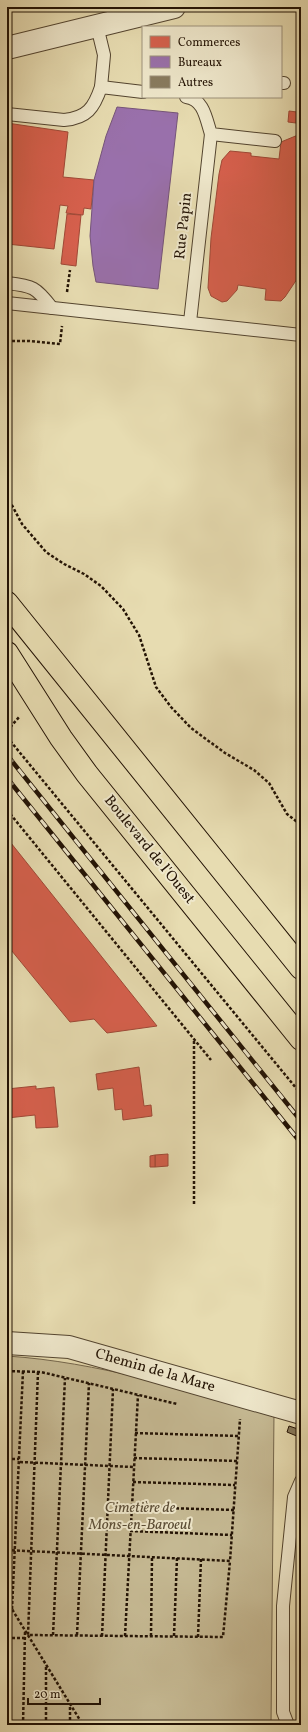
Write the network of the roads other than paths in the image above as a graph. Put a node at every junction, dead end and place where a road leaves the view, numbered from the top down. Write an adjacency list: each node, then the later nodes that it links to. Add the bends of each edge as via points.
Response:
1 (174, 7): 2 (street)
2 (130, 12): 3 (street)
3 (97, 26): 4 (street); 5 (lane, via 104,55)
4 (7, 48)
5 (101, 87): 6 (lane); 8 (lane, via 91,109 82,116 72,119)
6 (142, 92)
7 (198, 99): 9 (lane)
8 (7, 114)
9 (211, 134): 10 (lane); 14 (lane, Rue Papin)
10 (275, 141)
11 (7, 283): 13 (lane, via 26,285 40,292)
12 (7, 303): 13 (lane)
13 (52, 308): 14 (lane)
14 (190, 322): 15 (lane)
15 (301, 335)
16 (7, 603): 18 (main road)
17 (9, 661): 19 (main road, Boulevard de l'Ouest, via 77,761)
18 (301, 968)
19 (301, 1039)
20 (7, 1343): 21 (street, Chemin de la Mare, via 68,1347)
21 (301, 1413)
22 (301, 1482): 23 (lane, via 294,1497 283,1606 283,1712)
23 (288, 1725)

